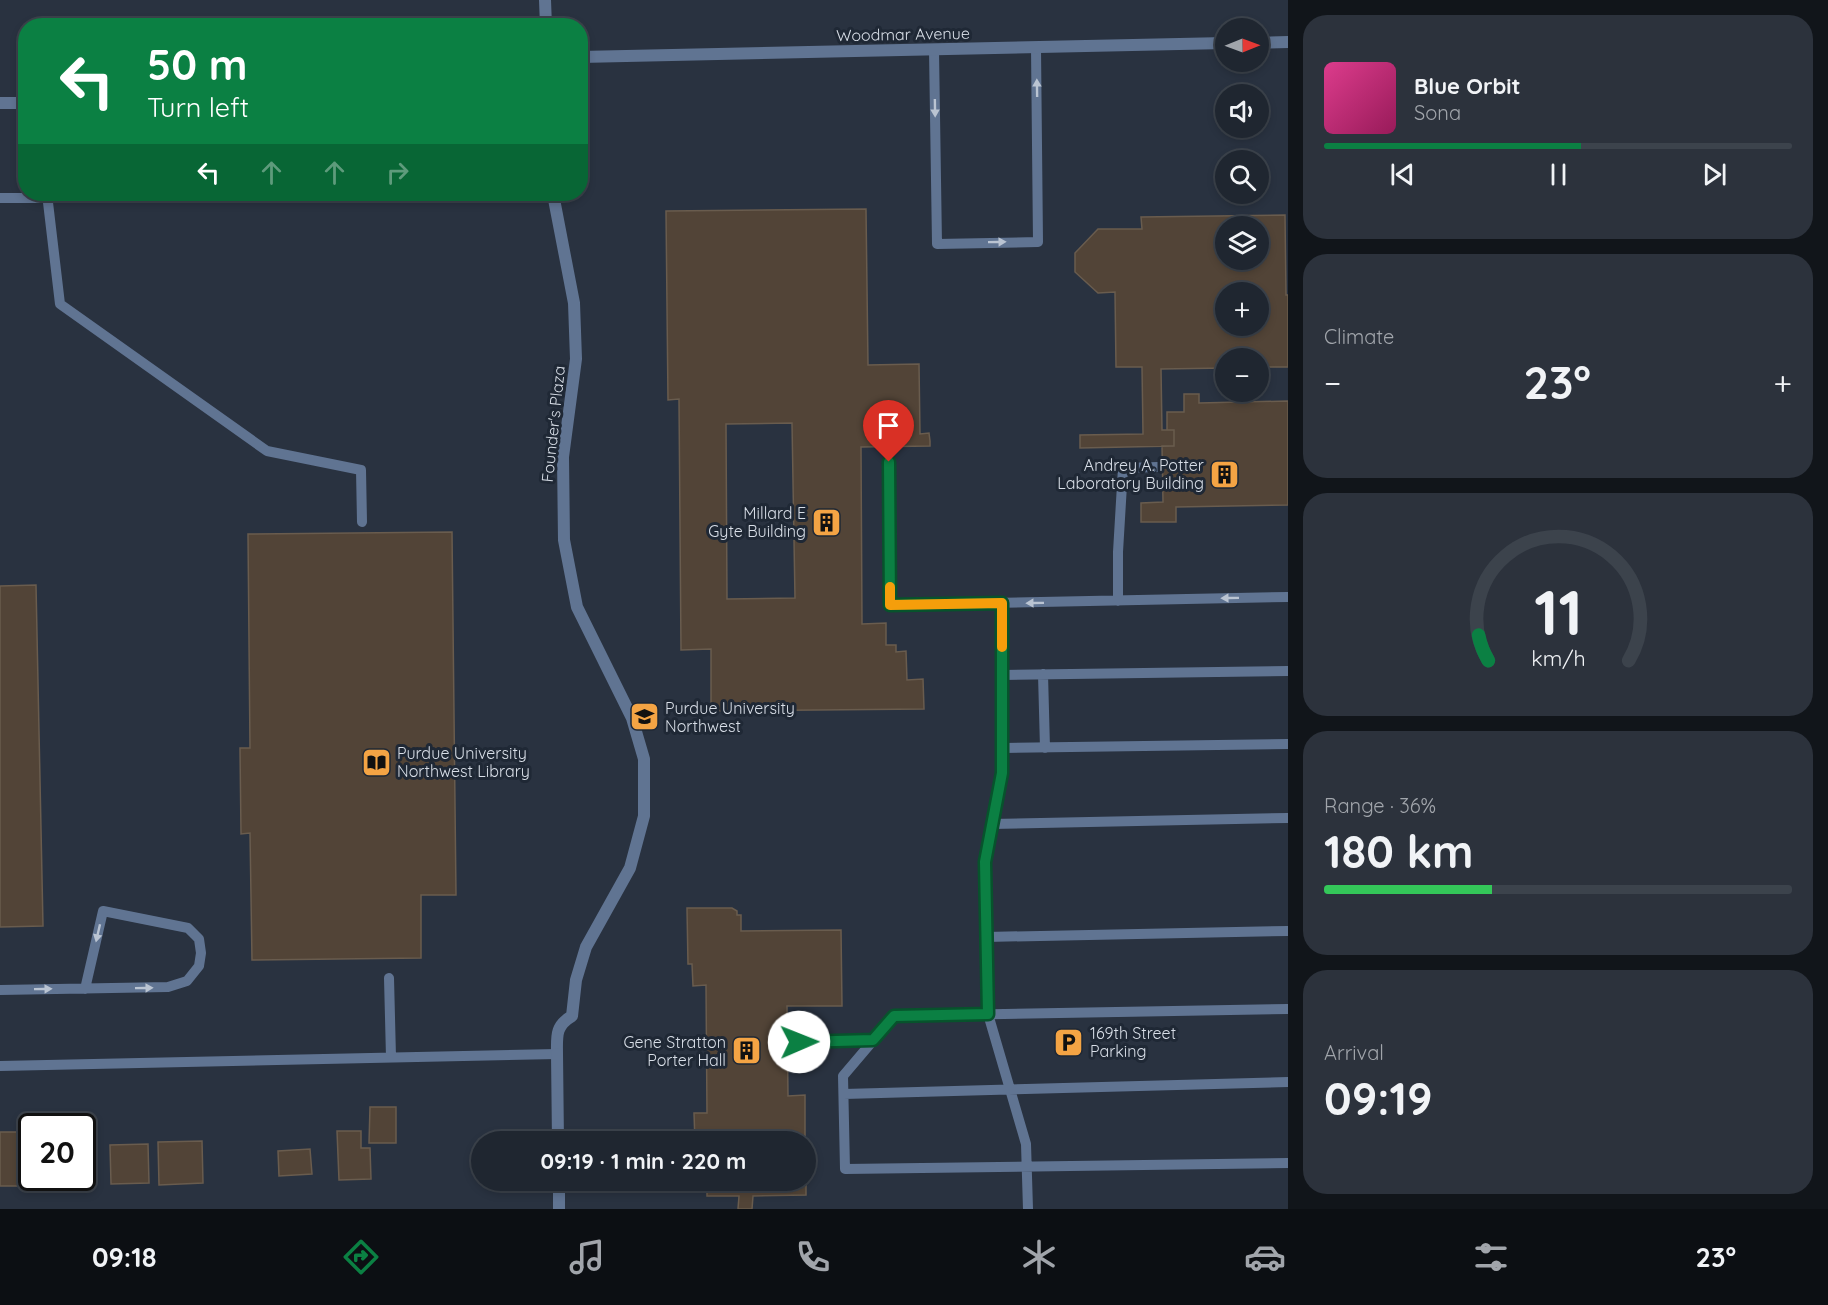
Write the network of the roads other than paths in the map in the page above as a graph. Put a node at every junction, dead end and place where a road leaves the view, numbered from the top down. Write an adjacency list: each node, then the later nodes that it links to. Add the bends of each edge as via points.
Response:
1 (545, 0): 2 (street)
2 (546, 18)
3 (1288, 42): 5 (street)
4 (1215, 43): 6 (street, Woodmar Avenue)
5 (1269, 43)
6 (1036, 48): 7 (street, Woodmar Avenue); 7 (lane, one-way to 6, via 937,244 1038,242)
7 (934, 50): 8 (street, Woodmar Avenue)
8 (588, 57)
9 (0, 103): 10 (street)
10 (18, 103)
11 (0, 198): 12 (lane)
12 (18, 198)
13 (48, 201): 17 (lane, via 60,304 267,451 362,470)
14 (554, 201): 38 (street, Founder's Plaza, via 574,303 576,359 563,457 564,540 577,607 632,718 644,759 644,816 630,868 586,947 576,980 572,1017 558,1030)
15 (889, 462): 20 (lane, via 890,605)
16 (1158, 467): 19 (lane, via 1122,468)
17 (362, 522)
18 (1288, 597): 19 (lane, one-way to 19)
19 (1118, 601): 20 (lane, one-way to 20)
20 (1002, 603): 23 (lane)
21 (1288, 670): 22 (lane)
22 (1043, 674): 23 (lane); 26 (lane)
23 (1002, 675): 25 (lane)
24 (1288, 744): 26 (lane)
25 (1003, 748): 26 (lane); 28 (lane)
26 (1044, 748)
27 (1288, 818): 28 (lane)
28 (992, 824): 30 (lane, via 985,862)
29 (1288, 931): 30 (lane)
30 (986, 937): 35 (lane)
31 (389, 978): 39 (lane)
32 (85, 988): 32 (lane, one-way to 32, via 168,987 187,981 199,966 199,939 188,927 103,911); 33 (lane, one-way to 32)
33 (0, 990)
34 (1288, 1009): 35 (lane)
35 (988, 1014): 36 (lane, via 894,1016); 42 (lane)
36 (873, 1040): 37 (lane); 43 (lane, via 843,1076)
37 (799, 1042)
38 (558, 1054): 39 (lane); 44 (street, Founder's Plaza)
39 (391, 1058): 40 (lane)
40 (0, 1066)
41 (1288, 1082): 42 (lane)
42 (1010, 1090): 43 (lane); 46 (lane, via 1026,1144)
43 (844, 1094): 46 (lane, via 845,1169)
44 (558, 1131)
45 (1288, 1163): 46 (lane)
46 (1027, 1166): 49 (lane)
47 (559, 1191): 48 (street)
48 (559, 1209)
49 (1028, 1209)

